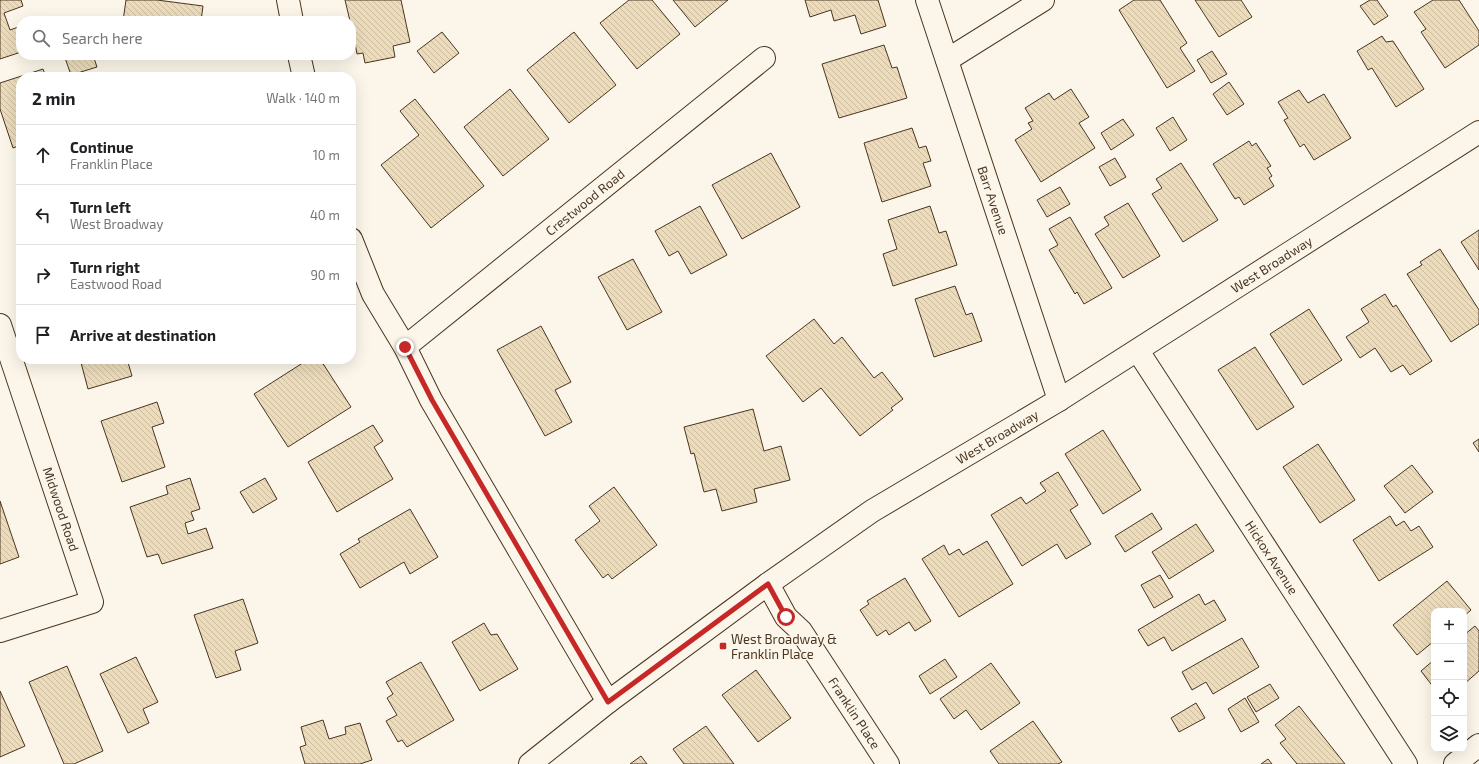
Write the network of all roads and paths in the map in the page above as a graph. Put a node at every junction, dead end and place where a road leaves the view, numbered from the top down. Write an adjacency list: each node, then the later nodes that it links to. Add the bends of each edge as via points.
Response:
1 (288, 0): 4 (street)
2 (927, 0): 7 (street, Barr Avenue)
3 (1043, 0): 7 (street)
4 (291, 16)
5 (764, 58): 12 (street, Crestwood Road)
6 (300, 60): 8 (street)
7 (947, 60): 14 (street, Barr Avenue)
8 (303, 72)
9 (1479, 132): 13 (street, West Broadway)
10 (356, 252): 12 (street, via 373,294)
11 (0, 325): 16 (street, Midwood Road, via 92,602)
12 (405, 347): 17 (street, via 432,400)
13 (1138, 351): 14 (street, West Broadway); 21 (street, Hickox Avenue)
14 (1059, 400): 15 (street, West Broadway, via 872,511)
15 (768, 584): 17 (street, West Broadway); 20 (street, Franklin Place, via 786,617 801,631)
16 (0, 631)
17 (608, 702): 19 (street, West Broadway)
18 (1479, 745): 22 (street)
19 (530, 764)
20 (888, 764)
21 (1406, 764)
22 (1455, 764)

